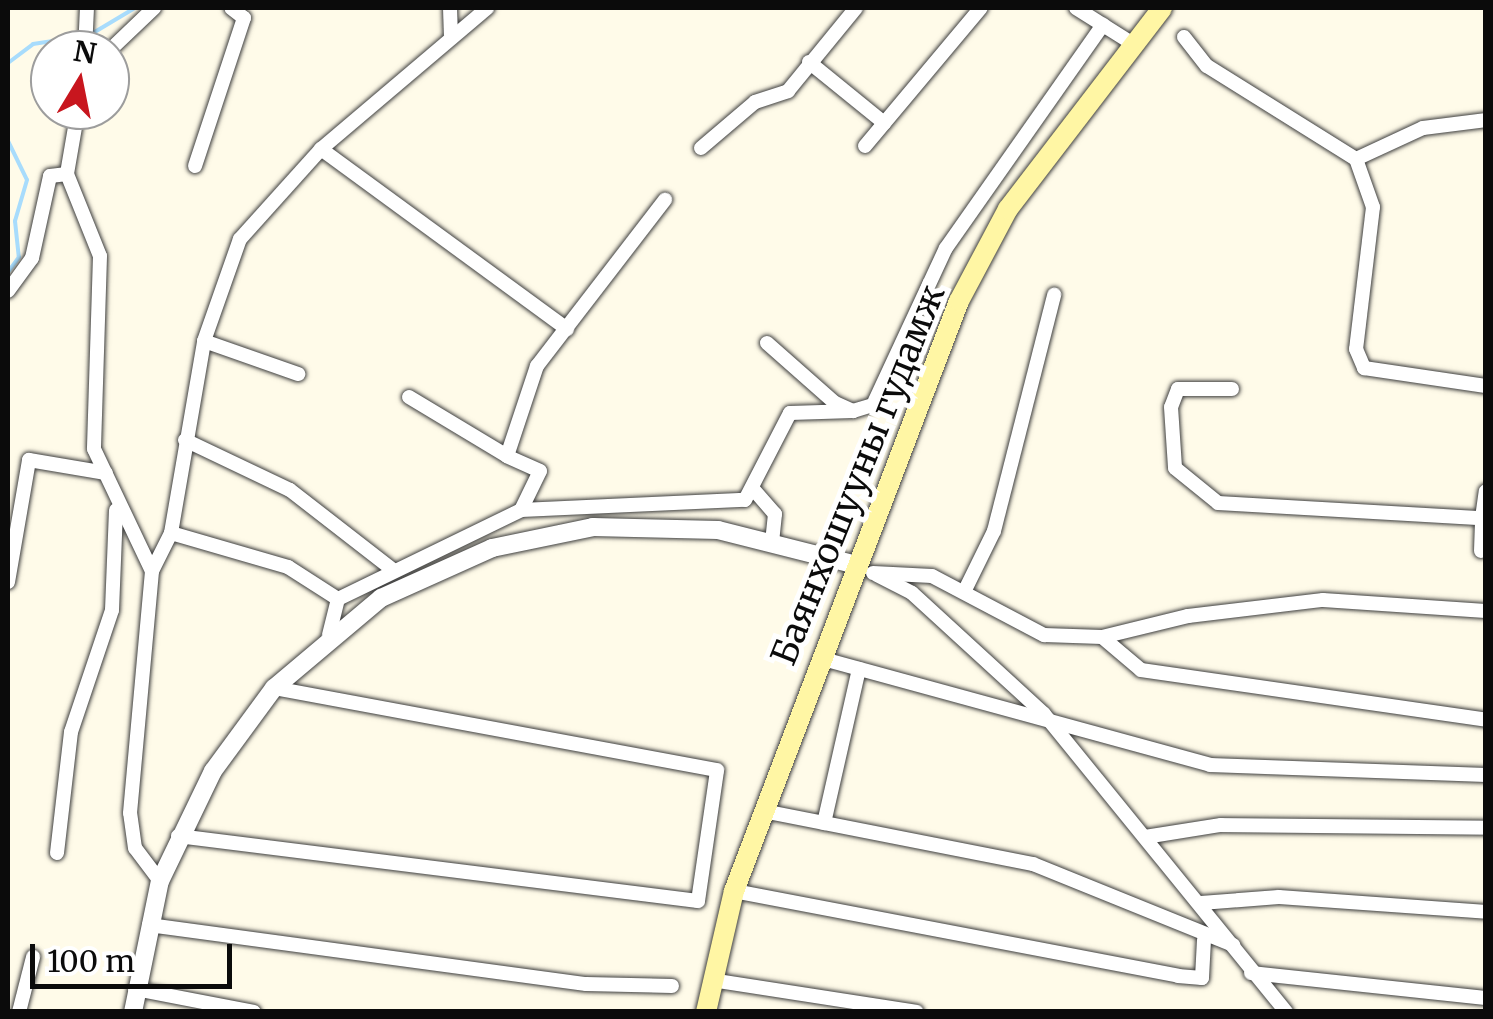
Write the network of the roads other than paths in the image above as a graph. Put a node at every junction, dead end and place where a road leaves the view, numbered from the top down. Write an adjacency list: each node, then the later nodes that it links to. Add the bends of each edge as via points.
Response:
1 (154, 8): 10 (street)
2 (231, 8): 22 (street, via 244,18)
3 (450, 8): 11 (street)
4 (487, 8): 11 (street)
5 (856, 8): 14 (street)
6 (981, 8): 16 (street)
7 (1076, 8): 9 (street)
8 (1162, 8): 13 (main road, Баянхошууны гудамж)
9 (1103, 25): 13 (street); 34 (street, via 946,248 873,404)
10 (130, 31)
11 (451, 35): 20 (street)
12 (1184, 37): 21 (street, via 1207,66)
13 (1130, 42): 46 (main road, Баянхошууны гудамж, via 1008,208 958,301)
14 (809, 62): 16 (street); 19 (street, via 788,91 754,102)
15 (1486, 120): 21 (street, via 1423,128)
16 (884, 123): 18 (street)
17 (75, 130): 23 (street)
18 (865, 146)
19 (702, 148)
20 (321, 149): 27 (street); 28 (street, via 240,238)
21 (1356, 159): 31 (street, via 1373,207 1356,348 1364,368)
22 (195, 166)
23 (67, 174): 25 (street, via 50,176 32,258); 37 (street, via 100,256 90,369 94,449)
24 (665, 200): 27 (street)
25 (8, 291)
26 (1054, 295): 50 (street, via 994,531)
27 (567, 329): 36 (street, via 537,366)
28 (204, 341): 30 (street); 35 (street)
29 (767, 343): 34 (street)
30 (298, 374)
31 (1486, 386)
32 (1232, 388): 42 (street, via 1178,390 1170,408 1175,468 1218,503)
33 (409, 397): 36 (street)
34 (853, 412): 38 (street, via 790,413)
35 (184, 440): 43 (street); 47 (street, via 304,499)
36 (507, 456): 41 (street, via 540,471)
37 (106, 473): 40 (street); 49 (street, via 30,460)
38 (754, 490): 41 (street, via 738,502); 44 (street, via 775,514)
39 (1486, 492): 42 (street)
40 (116, 510): 48 (street); 66 (street, via 112,610 72,732)
41 (521, 510): 47 (street)
42 (1482, 518): 45 (street)
43 (171, 533): 48 (street); 51 (street, via 288,567)
44 (772, 540): 46 (street); 53 (street, via 651,524 539,535 438,569)
45 (1481, 551)
46 (865, 569): 50 (street, via 912,571); 55 (main road, Баянхошууны гудамж); 58 (street, via 912,594)
47 (393, 570): 51 (street)
48 (152, 571): 67 (street, via 130,813 135,848)
49 (8, 582)
50 (966, 590): 54 (street, via 1044,635)
51 (338, 598): 53 (street)
52 (1486, 611): 54 (street, via 1322,600 1188,616)
53 (328, 635): 57 (street)
54 (1102, 637): 59 (street, via 1141,670)
55 (820, 658): 56 (street); 61 (main road, Баянхошууны гудамж)
56 (859, 670): 58 (street, via 1018,715); 62 (street)
57 (274, 688): 64 (street); 64 (street, via 717,770 698,901)
58 (1044, 714): 60 (street, via 1210,765); 65 (street)
59 (1486, 720)
60 (1486, 775)
61 (763, 811): 62 (street); 68 (main road, Баянхошууны гудамж)
62 (824, 824): 72 (street, via 1033,864)
63 (1486, 828): 65 (street, via 1222,825)
64 (178, 836): 67 (street)
65 (1146, 837): 69 (street)
66 (57, 853)
67 (160, 882): 71 (street)
68 (734, 891): 72 (street, via 1178,976 1202,978); 76 (main road, Баянхошууны гудамж)
69 (1201, 903): 70 (street, via 1279,897); 73 (street)
70 (1486, 912)
71 (149, 925): 77 (street, via 586,984); 78 (street)
72 (1204, 940): 73 (street)
73 (1233, 945): 75 (street)
74 (33, 957): 80 (street)
75 (1251, 973): 79 (street); 85 (street)
76 (711, 980): 83 (main road, Баянхошууны гудамж); 84 (street)
77 (672, 986)
78 (135, 989): 81 (street); 82 (street)
79 (1486, 998)
80 (20, 1012)
81 (132, 1012)
82 (254, 1012)
83 (706, 1012)
84 (917, 1012)
85 (1286, 1012)

